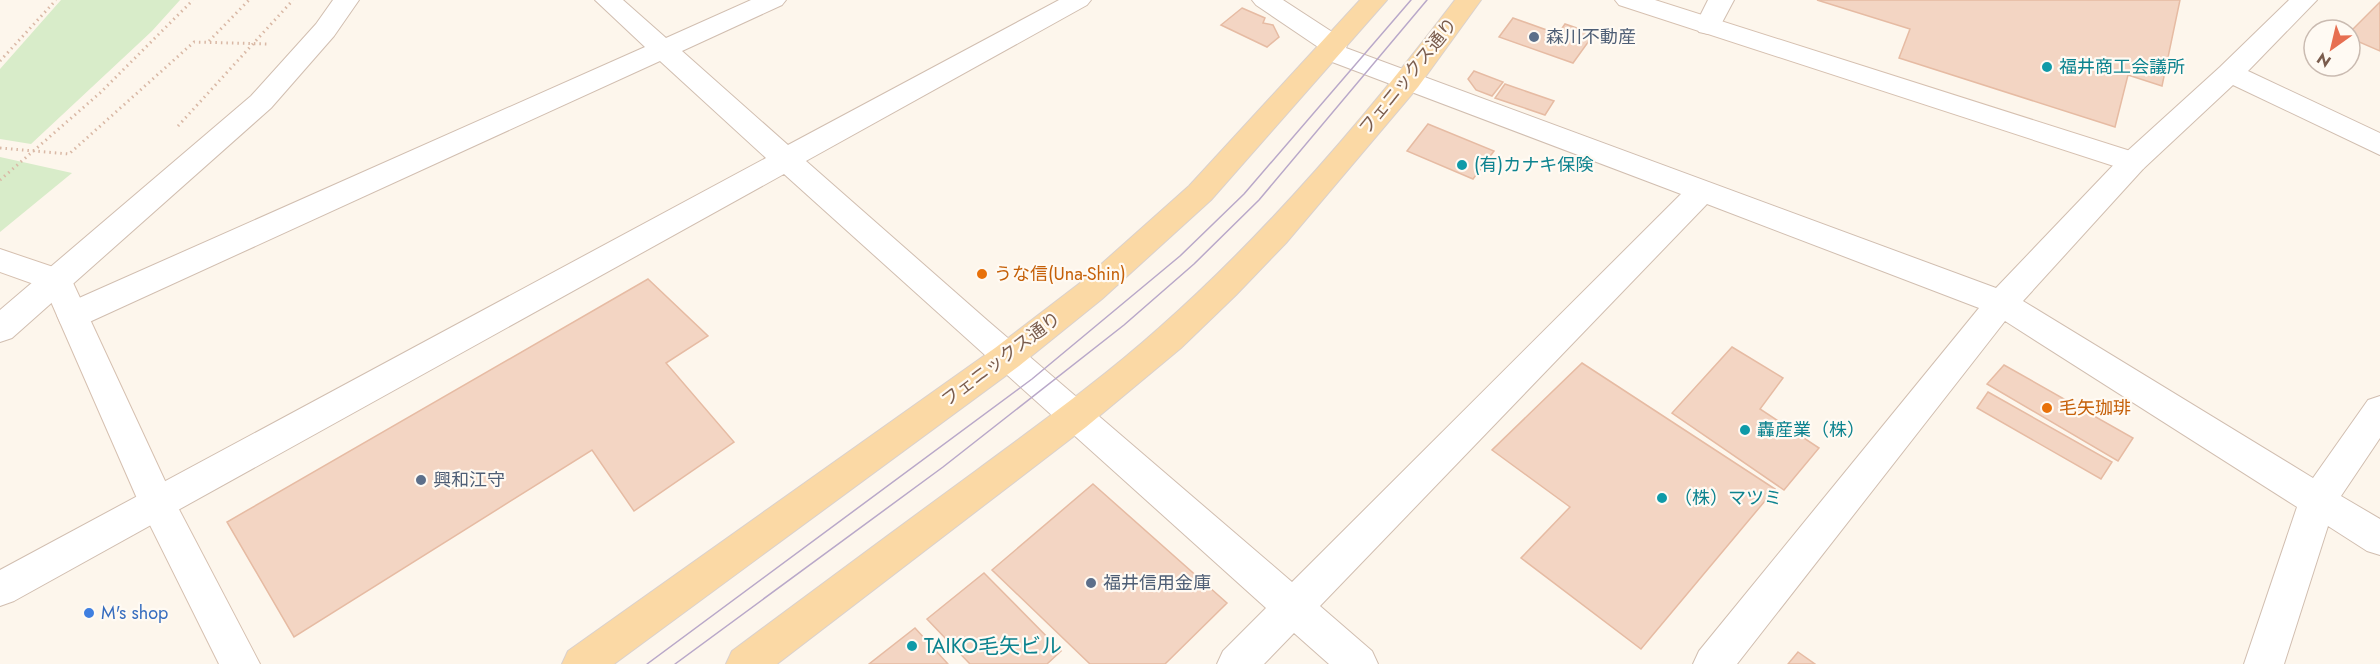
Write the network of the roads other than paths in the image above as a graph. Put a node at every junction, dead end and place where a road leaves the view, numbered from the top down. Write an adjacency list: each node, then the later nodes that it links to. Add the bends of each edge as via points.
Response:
1 (346, 0): 21 (street, via 261,102)
2 (608, 0): 13 (street)
3 (773, 0): 13 (street)
4 (1078, 0): 17 (street)
5 (1265, 0): 12 (street)
6 (1374, 0): 12 (main road, フェニックス通り)
7 (1468, 0): 15 (main road, フェニックス通り)
8 (1628, 0): 11 (street)
9 (1721, 0): 11 (street)
10 (2304, 0): 14 (street)
11 (1708, 26): 18 (street)
12 (1331, 48): 15 (street); 25 (main road, フェニックス通り, via 1200,193 1091,291)
13 (662, 49): 17 (street); 23 (street)
14 (2230, 74): 16 (street); 18 (street)
15 (1408, 81): 19 (street); 27 (main road, フェニックス通り, via 1225,287)
16 (2380, 145)
17 (786, 160): 25 (street); 29 (street)
18 (2133, 162): 22 (street)
19 (1702, 191): 22 (street); 32 (street)
20 (12, 265): 21 (street)
21 (57, 280): 23 (street); 24 (street)
22 (2001, 303): 28 (street); 38 (street)
23 (73, 315): 29 (street)
24 (0, 329)
25 (1007, 357): 27 (street); 34 (main road, フェニックス通り)
26 (2380, 410): 28 (street)
27 (1074, 417): 32 (street); 35 (main road, フェニックス通り)
28 (2318, 500): 30 (street); 39 (street)
29 (157, 503): 31 (street); 33 (street)
30 (2380, 539)
31 (0, 589)
32 (1293, 608): 36 (street); 37 (street)
33 (240, 664)
34 (582, 664)
35 (746, 664)
36 (1237, 664)
37 (1358, 664)
38 (1713, 664)
39 (2264, 664)

